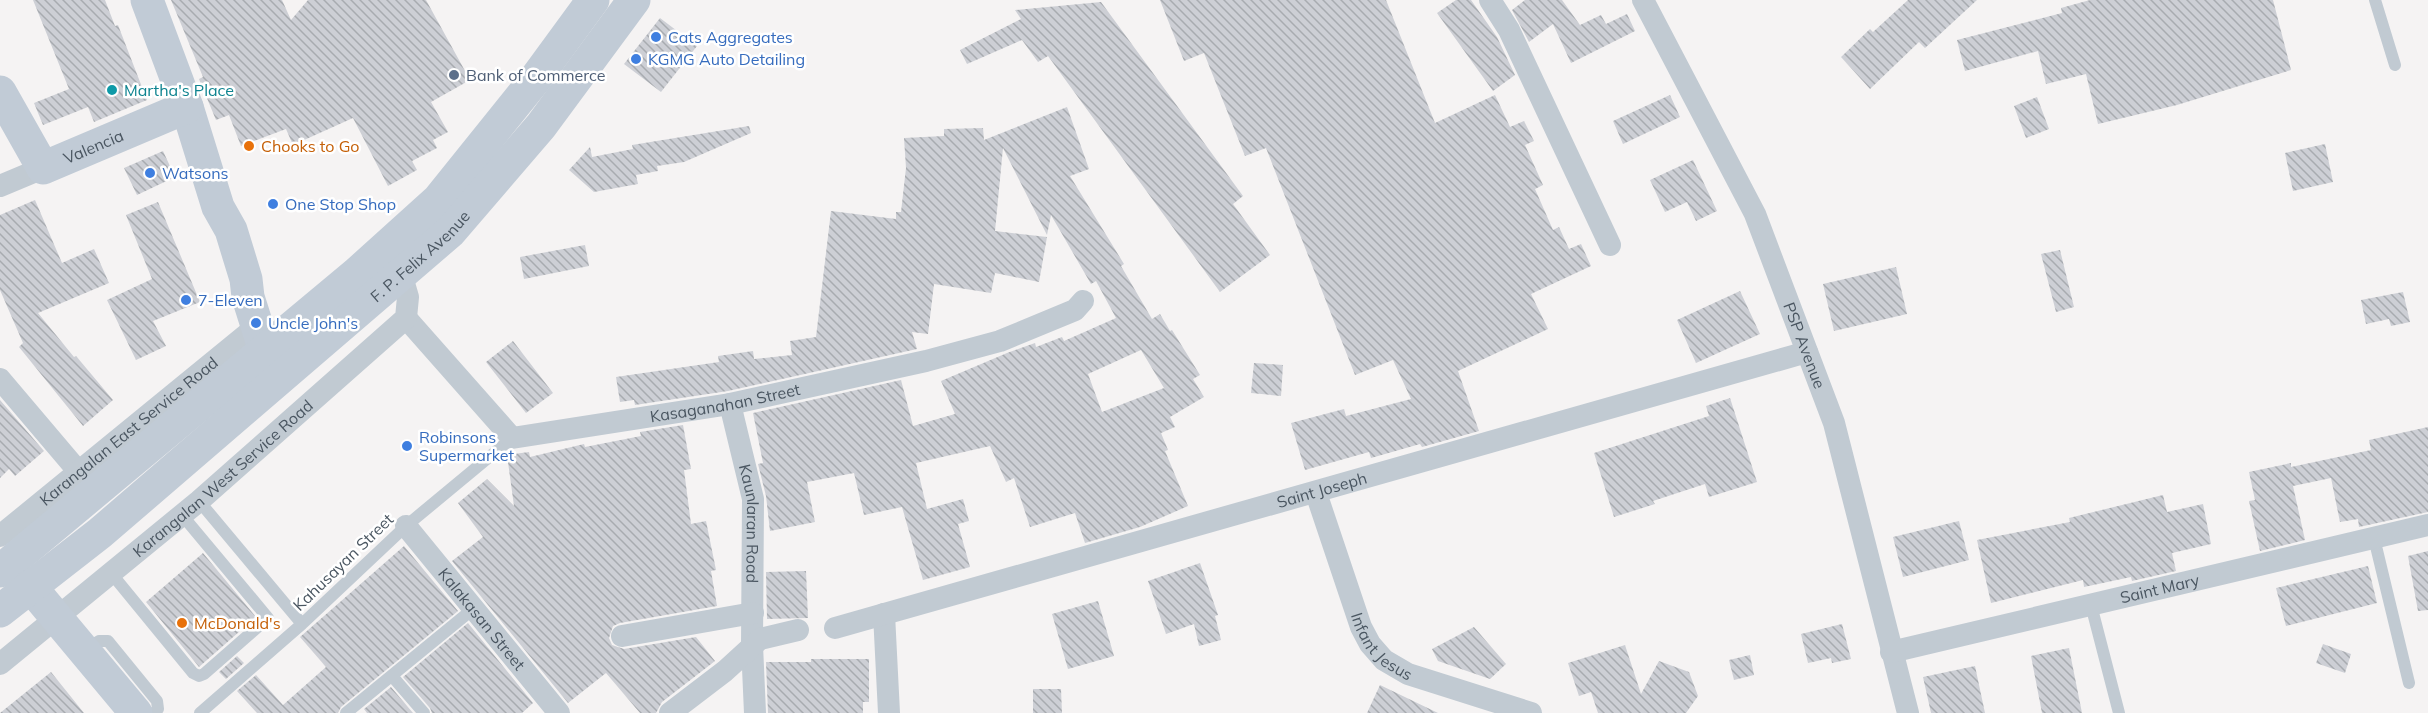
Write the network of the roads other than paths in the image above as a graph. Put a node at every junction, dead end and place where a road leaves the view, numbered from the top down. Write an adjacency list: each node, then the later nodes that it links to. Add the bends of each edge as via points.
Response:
1 (147, 0): 9 (main road)
2 (593, 0): 16 (main road, F. P. Felix Avenue, via 438,200 356,274)
3 (634, 0): 13 (main road, F. P. Felix Avenue, via 522,148 450,232)
4 (1490, 0): 12 (street, via 1509,30)
5 (1643, 0): 17 (street, PSP Avenue, via 1755,214)
6 (2375, 0): 7 (lane)
7 (2395, 65)
8 (0, 92): 10 (main road)
9 (187, 107): 10 (main road, Valencia); 16 (main road, via 218,207 231,230)
10 (43, 168): 11 (street, Valencia)
11 (0, 186)
12 (1610, 245)
13 (401, 273): 15 (street, via 408,297); 19 (main road, F. P. Felix Avenue)
14 (1083, 301): 20 (street, Kasaganahan Street, via 1075,310 1000,341)
15 (406, 318): 21 (street); 24 (street, Karangalan West Service Road)
16 (256, 324): 19 (main road); 22 (street, Karangalan East Service Road); 29 (main road, F. P. Felix Avenue)
17 (1807, 352): 23 (street, Saint Joseph); 44 (street, PSP Avenue, via 1834,423)
18 (0, 379): 22 (street)
19 (275, 383): 31 (main road, F. P. Felix Avenue, via 100,533)
20 (730, 404): 21 (street, Kasaganahan Street); 35 (street, Kaunlaran Road, via 753,499)
21 (512, 438): 26 (lane, Kahusayan Street)
22 (78, 471): 27 (street, Karangalan East Service Road)
23 (1316, 493): 36 (street, Saint Joseph); 57 (street, Infant Jesus, via 1361,627 1384,660 1408,674)
24 (190, 508): 30 (street, Karangalan West Service Road); 30 (lane, via 268,618 204,674 193,673); 38 (lane)
25 (2428, 525): 28 (street, Saint Mary)
26 (406, 526): 33 (street, Kalakasan Street); 38 (lane, Kahusayan Street)
27 (0, 536)
28 (2374, 538): 32 (street, Saint Mary); 47 (lane)
29 (0, 571)
30 (111, 573): 37 (street, Karangalan West Service Road)
31 (30, 586): 34 (main road, F. P. Felix Avenue); 37 (main road)
32 (2091, 605): 44 (street, Saint Mary); 59 (lane)
33 (473, 609): 46 (lane); 53 (street, Kalakasan Street)
34 (0, 611)
35 (753, 613): 41 (street); 42 (street, Kaunlaran Road)
36 (884, 614): 39 (street, Saint Joseph); 56 (street)
37 (58, 617): 43 (main road); 45 (street, Karangalan West Service Road)
38 (302, 624): 50 (lane, Kahusayan Street)
39 (835, 628)
40 (798, 630): 42 (street, via 770,635)
41 (622, 636)
42 (752, 645): 54 (street); 55 (street, Kaunlaran Road)
43 (84, 650): 48 (main road); 49 (lane, via 99,641 108,642 157,701)
44 (1891, 652): 58 (street, PSP Avenue)
45 (0, 664)
46 (392, 676): 51 (lane); 52 (lane)
47 (2409, 683)
48 (136, 713)
49 (154, 713)
50 (200, 713)
51 (346, 713)
52 (424, 713)
53 (560, 713)
54 (670, 713)
55 (755, 713)
56 (889, 713)
57 (1531, 713)
58 (1908, 713)
59 (2119, 713)

